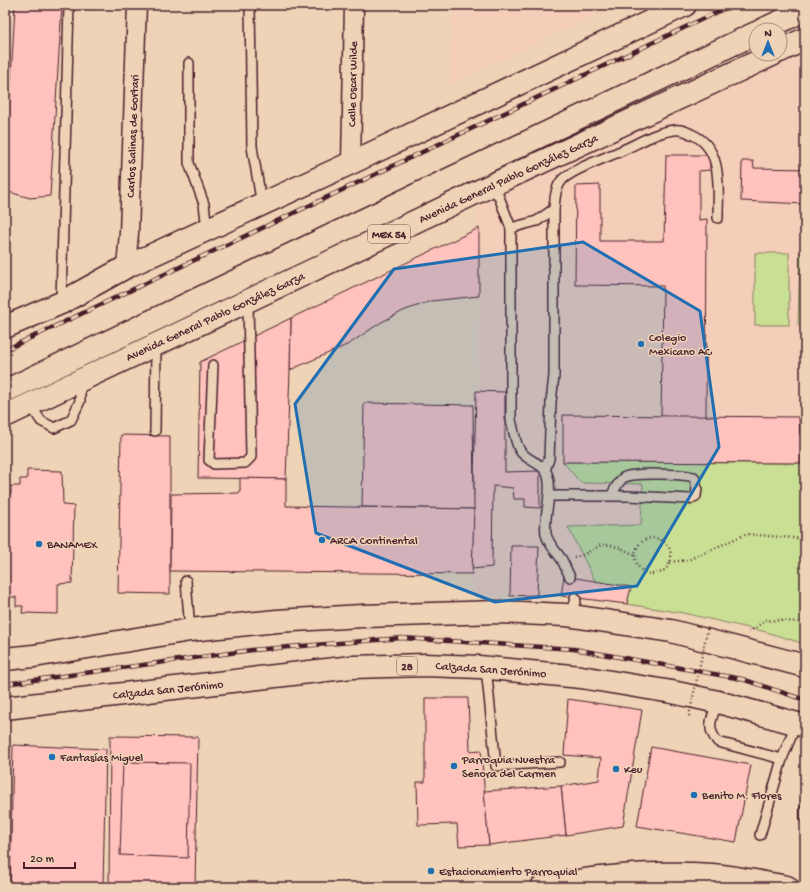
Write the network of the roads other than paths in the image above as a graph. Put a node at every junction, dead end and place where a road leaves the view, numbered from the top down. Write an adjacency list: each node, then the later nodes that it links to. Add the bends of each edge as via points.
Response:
1 (69, 5): 22 (lane)
2 (137, 5): 20 (street, Carlos Salinas de Gortari)
3 (250, 5): 15 (lane, via 252,147)
4 (354, 5): 13 (street, Calle Oscar Wilde)
5 (685, 5): 13 (main road)
6 (805, 10): 7 (main road)
7 (779, 22)
8 (748, 37): 27 (main road, Avenida General Pablo González Garza / MEX 54)
9 (805, 39): 10 (main road)
10 (788, 47)
11 (757, 62): 14 (main road, Avenida General Pablo González Garza / MEX 54)
12 (189, 63): 19 (lane, via 189,163 204,204)
13 (351, 163): 15 (main road)
14 (492, 185): 18 (lane); 21 (main road, Avenida General Pablo González Garza / MEX 54)
15 (262, 205): 19 (main road)
16 (554, 209): 17 (lane, via 556,191 568,175 662,133 675,130 698,136 714,158 718,176); 18 (lane, via 537,221); 31 (lane, via 554,376 549,459)
17 (718, 218)
18 (511, 228): 31 (lane, via 511,420 522,453)
19 (207, 230): 20 (main road)
20 (126, 267): 22 (main road)
21 (248, 300): 24 (main road, Avenida General Pablo González Garza / MEX 54); 25 (lane, via 251,457 245,463 214,464 209,460)
22 (61, 303): 23 (main road)
23 (5, 327)
24 (156, 344): 26 (main road, Avenida General Pablo González Garza / MEX 54); 30 (lane)
25 (213, 365)
26 (80, 380): 28 (main road, Avenida General Pablo González Garza / MEX 54); 28 (lane, via 80,401 71,420 54,428 41,421)
27 (5, 391)
28 (30, 404): 29 (main road, Avenida General Pablo González Garza / MEX 54)
29 (5, 416)
30 (155, 431)
31 (545, 470): 32 (lane)
32 (550, 496): 33 (lane); 34 (lane, via 546,535)
33 (610, 496): 33 (lane, via 690,499 696,496 697,488 694,477 684,474 635,475 623,478)
34 (570, 577)
35 (186, 580): 36 (lane)
36 (190, 630): 37 (main road); 38 (main road, via 277,621 499,612 571,606)
37 (5, 659)
38 (805, 666)
39 (486, 667): 40 (main road, Calzada San Jerónimo / 28, via 581,676); 41 (main road, Calzada San Jerónimo / 28, via 352,667); 44 (lane, via 496,766)
40 (718, 702): 42 (main road, Calzada San Jerónimo / 28); 43 (lane, via 710,723 710,730 718,742)
41 (5, 708)
42 (800, 725): 43 (lane)
43 (782, 759): 47 (lane)
44 (560, 762)
45 (805, 808): 46 (lane)
46 (805, 817)
47 (760, 835)
48 (542, 887): 49 (main road, via 577,880 642,874 712,875)
49 (787, 887)

